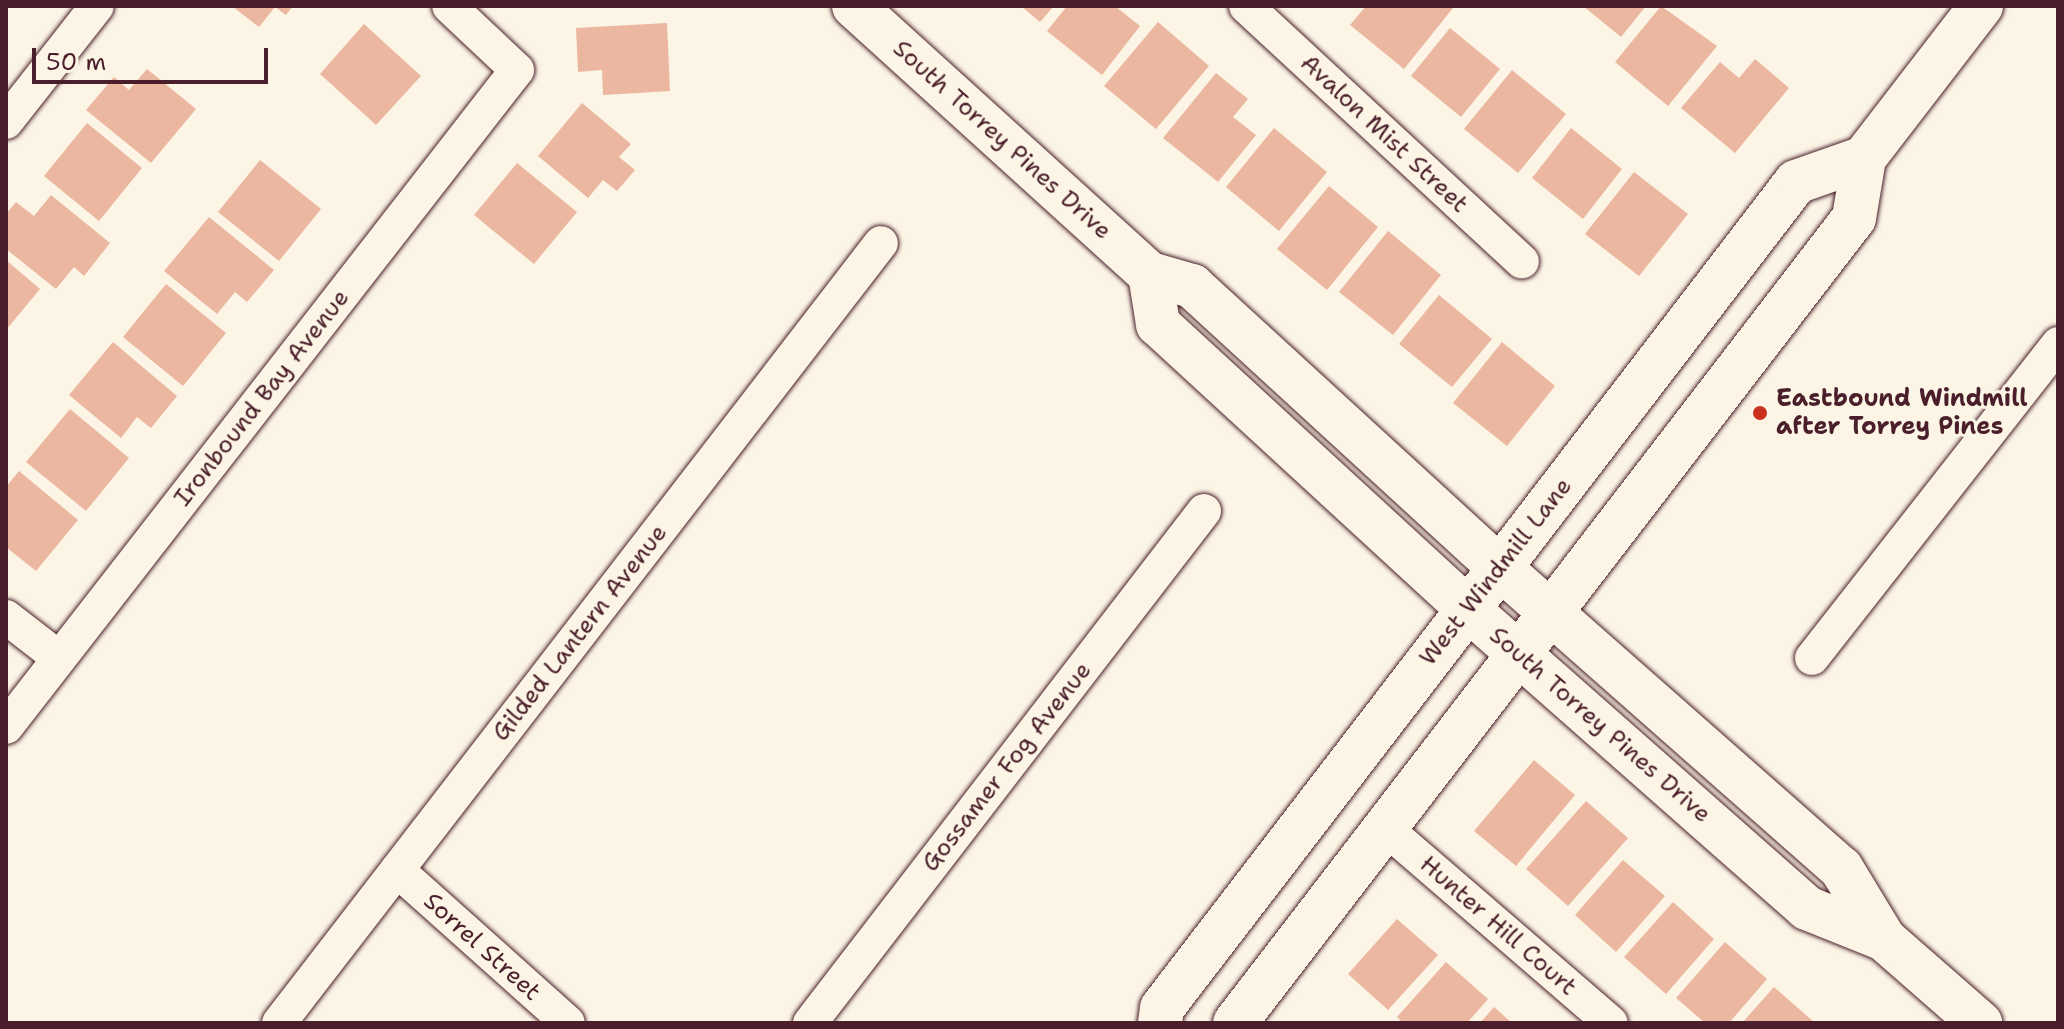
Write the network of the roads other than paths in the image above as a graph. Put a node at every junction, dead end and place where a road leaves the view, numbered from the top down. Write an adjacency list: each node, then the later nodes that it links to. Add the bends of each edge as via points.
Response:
1 (97, 6): 6 (street)
2 (449, 6): 18 (street, Ironbound Bay Avenue, via 517,70)
3 (854, 6): 10 (street, South Torrey Pines Drive)
4 (1246, 6): 9 (street, Avalon Mist Street)
5 (1981, 6): 7 (street)
6 (7, 117)
7 (1864, 158): 13 (street, West Windmill Lane, via 1796,182); 15 (street, via 1854,218)
8 (881, 243): 22 (street, Gilded Lantern Avenue)
9 (1522, 262)
10 (1150, 274): 13 (street, South Torrey Pines Drive, via 1192,286); 14 (street, South Torrey Pines Drive, via 1158,324)
11 (2058, 344): 19 (street)
12 (1204, 511): 26 (street, Gossamer Fog Avenue)
13 (1499, 567): 14 (street, West Windmill Lane); 15 (street, South Torrey Pines Drive)
14 (1468, 609): 17 (street, South Torrey Pines Drive); 27 (street, West Windmill Lane, via 1162,1008)
15 (1550, 612): 17 (street); 23 (street, South Torrey Pines Drive, via 1841,868)
16 (6, 617): 18 (street)
17 (1519, 654): 21 (street); 23 (street, South Torrey Pines Drive, via 1807,908)
18 (59, 658): 20 (street, Ironbound Bay Avenue)
19 (1812, 658)
20 (6, 727)
21 (1385, 828): 28 (street); 29 (street, Hunter Hill Court)
22 (397, 870): 24 (street, Gilded Lantern Avenue); 25 (street, Sorrel Street)
23 (1884, 939): 30 (street, South Torrey Pines Drive)
24 (279, 1023)
25 (568, 1023)
26 (810, 1023)
27 (1160, 1023)
28 (1235, 1023)
29 (1611, 1023)
30 (1980, 1023)

